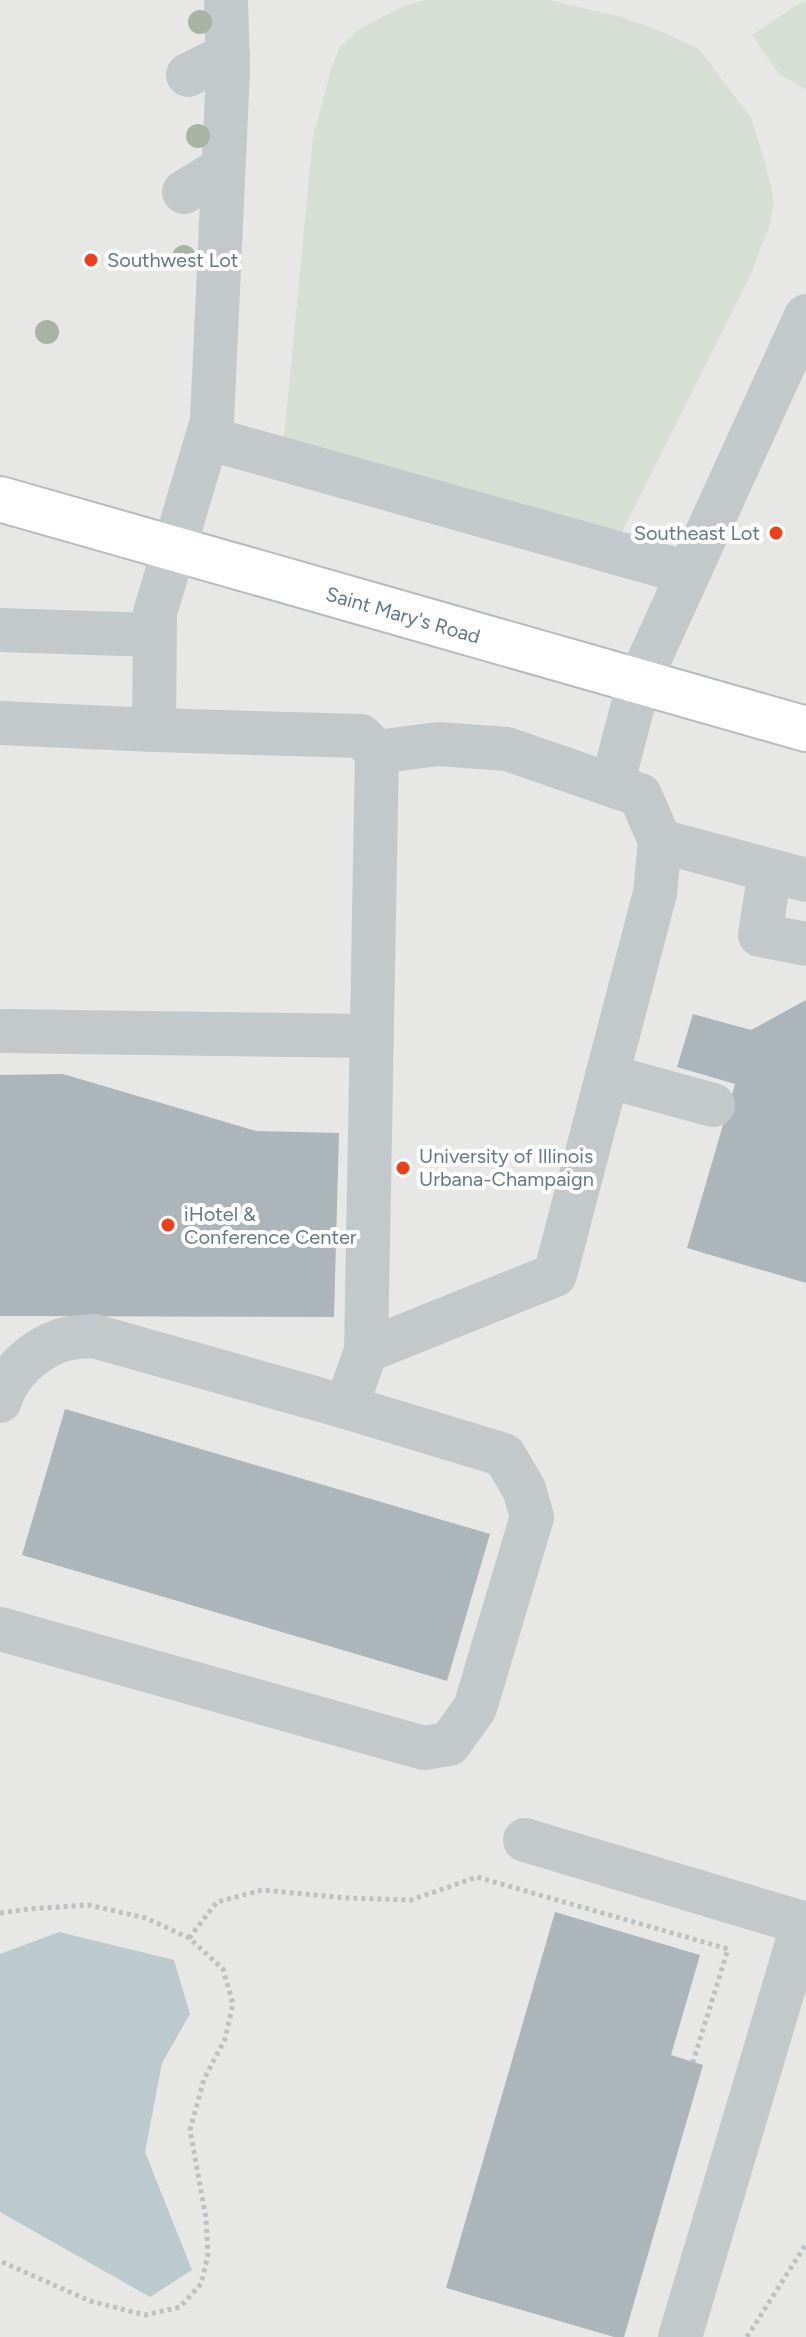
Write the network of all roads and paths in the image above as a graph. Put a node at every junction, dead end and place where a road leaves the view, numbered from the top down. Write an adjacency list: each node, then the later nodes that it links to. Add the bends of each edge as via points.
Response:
1 (226, 0): 2 (lane)
2 (228, 55): 3 (lane); 4 (lane)
3 (188, 75)
4 (223, 168): 5 (lane); 8 (lane, via 198,318 212,421)
5 (184, 192)
6 (806, 316): 7 (lane)
7 (758, 421): 9 (lane); 12 (lane)
8 (207, 438): 11 (lane); 12 (lane)
9 (778, 464)
10 (0, 499): 11 (main road, Saint Mary's Road)
11 (172, 549): 14 (lane); 15 (main road, Saint Mary's Road)
12 (688, 573): 15 (lane)
13 (0, 630): 14 (lane)
14 (154, 635): 18 (lane)
15 (639, 682): 17 (main road, Saint Mary's Road); 20 (lane)
16 (0, 723): 18 (lane)
17 (806, 729)
18 (154, 730): 19 (lane, via 361,736)
19 (377, 752): 20 (lane, via 438,744 507,749); 25 (lane)
20 (612, 785): 21 (lane, via 640,795)
21 (660, 841): 22 (lane); 26 (lane, via 655,893)
22 (788, 875): 23 (lane, via 760,935)
23 (806, 944)
24 (0, 1031): 25 (lane)
25 (372, 1036): 28 (lane)
26 (607, 1076): 27 (lane); 28 (lane, via 555,1275)
27 (713, 1105)
28 (366, 1351): 30 (lane)
29 (0, 1401): 30 (lane, via 26,1359 62,1340 94,1336)
30 (346, 1407): 31 (lane, via 504,1455 524,1489 532,1517 475,1708 449,1744 424,1748)
31 (0, 1629)
32 (525, 1840): 34 (lane)
33 (0, 1913): 35 (path, via 88,1905 146,1918)
34 (804, 1924): 39 (lane)
35 (189, 1938): 36 (path, via 217,1902 262,1890 411,1900 477,1877 728,1949); 38 (path, via 223,1969 233,2004 190,2130 206,2218 208,2255 201,2284 180,2307 145,2315 90,2301)
36 (693, 2062)
37 (806, 2244): 40 (path)
38 (0, 2261)
39 (680, 2337)
40 (747, 2337)

